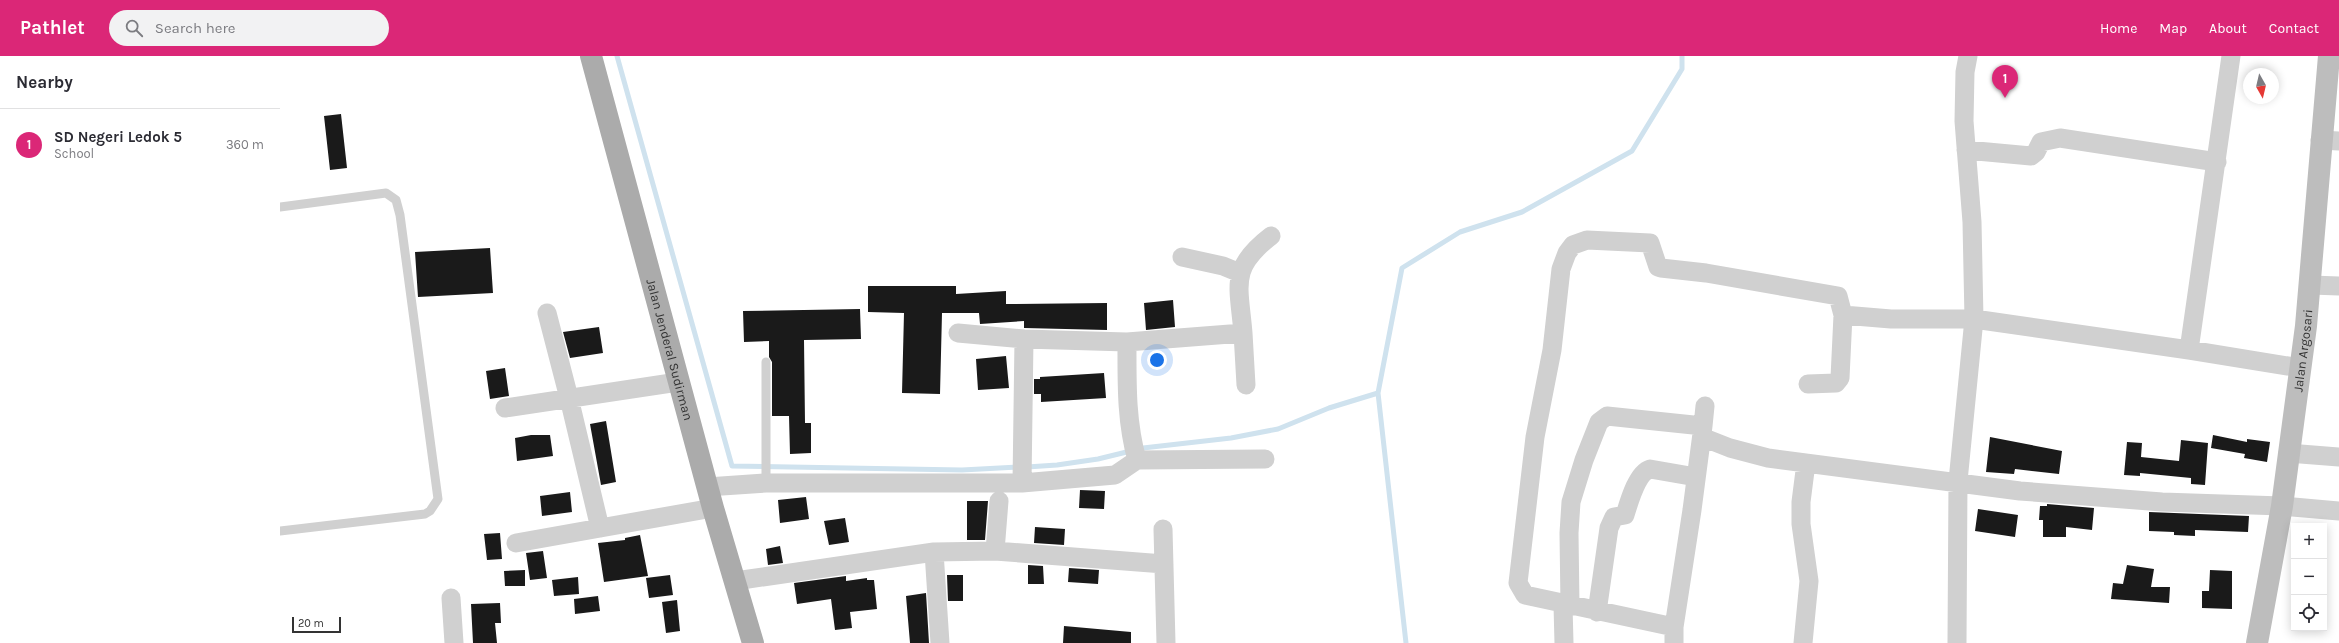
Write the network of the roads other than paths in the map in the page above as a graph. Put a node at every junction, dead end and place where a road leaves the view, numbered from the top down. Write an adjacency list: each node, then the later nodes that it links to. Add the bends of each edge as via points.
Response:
1 (591, 56): 24 (main road, Jalan Jenderal Sudirman)
2 (1968, 56): 6 (street, via 1964,107)
3 (2231, 56): 7 (street)
4 (2329, 56): 5 (street, Jalan Argosari)
5 (2330, 140): 12 (street, Jalan Argosari)
6 (1966, 150): 7 (street, via 2031,156 2041,142 2060,138); 16 (street, via 1972,222)
7 (2217, 162): 21 (street)
8 (280, 207): 47 (lane, via 386,193 396,200 438,499 425,514)
9 (1271, 236): 11 (street, via 1253,250 1244,261)
10 (1182, 257): 11 (street, via 1223,266)
11 (1240, 273): 18 (street)
12 (2311, 284): 13 (street); 23 (street, Jalan Argosari)
13 (2339, 286)
14 (547, 312): 27 (street)
15 (1843, 315): 16 (street, via 1891,319); 25 (street, via 1840,378 1836,382); 54 (street, via 1836,296 1658,267 1650,243 1587,240 1573,245 1561,269 1552,350 1535,437 1518,583 1525,595)
16 (1974, 320): 21 (street); 39 (street)
17 (958, 333): 19 (street)
18 (1243, 333): 20 (street); 26 (street)
19 (1024, 339): 20 (street); 36 (street)
20 (1127, 342): 31 (street)
21 (2188, 350): 23 (street)
22 (766, 362): 37 (lane)
23 (2300, 368): 32 (street, Jalan Argosari)
24 (678, 382): 27 (street); 40 (main road, Jalan Jenderal Sudirman)
25 (1808, 384)
26 (1246, 385)
27 (570, 398): 29 (street); 45 (street)
28 (1705, 406): 30 (street)
29 (505, 408)
30 (1702, 432): 35 (street, via 1730,448 1768,458); 38 (street); 54 (street, via 1607,416 1599,422 1571,502)
31 (1134, 449): 34 (street); 36 (street, via 1115,475)
32 (2288, 453): 33 (street); 42 (street, Jalan Argosari)
33 (2339, 456)
34 (1265, 459)
35 (1806, 463): 39 (street); 62 (street, via 1801,524 1809,582)
36 (1022, 470): 37 (street)
37 (766, 477): 40 (street)
38 (1696, 477): 55 (street, via 1650,469 1633,489 1625,515 1613,518 1608,528); 56 (street)
39 (1958, 481): 42 (street, via 2020,491 2162,502); 63 (street)
40 (707, 487): 43 (main road, Jalan Jenderal Sudirman)
41 (999, 501): 49 (street)
42 (2282, 506): 44 (street); 64 (street, Jalan Argosari)
43 (713, 508): 45 (street); 52 (main road, Jalan Jenderal Sudirman)
44 (2339, 511)
45 (600, 528): 48 (street)
46 (1163, 529): 51 (street)
47 (280, 531)
48 (516, 543)
49 (995, 551): 50 (street); 51 (street)
50 (934, 552): 52 (street); 59 (street)
51 (1164, 564): 60 (street)
52 (735, 581): 58 (main road, Jalan Jenderal Sudirman)
53 (451, 598): 57 (street)
54 (1566, 605): 55 (street); 61 (street)
55 (1597, 612): 56 (street)
56 (1674, 635)
57 (454, 643)
58 (753, 643)
59 (940, 643)
60 (1166, 643)
61 (1564, 643)
62 (1803, 643)
63 (1957, 643)
64 (2257, 643)

